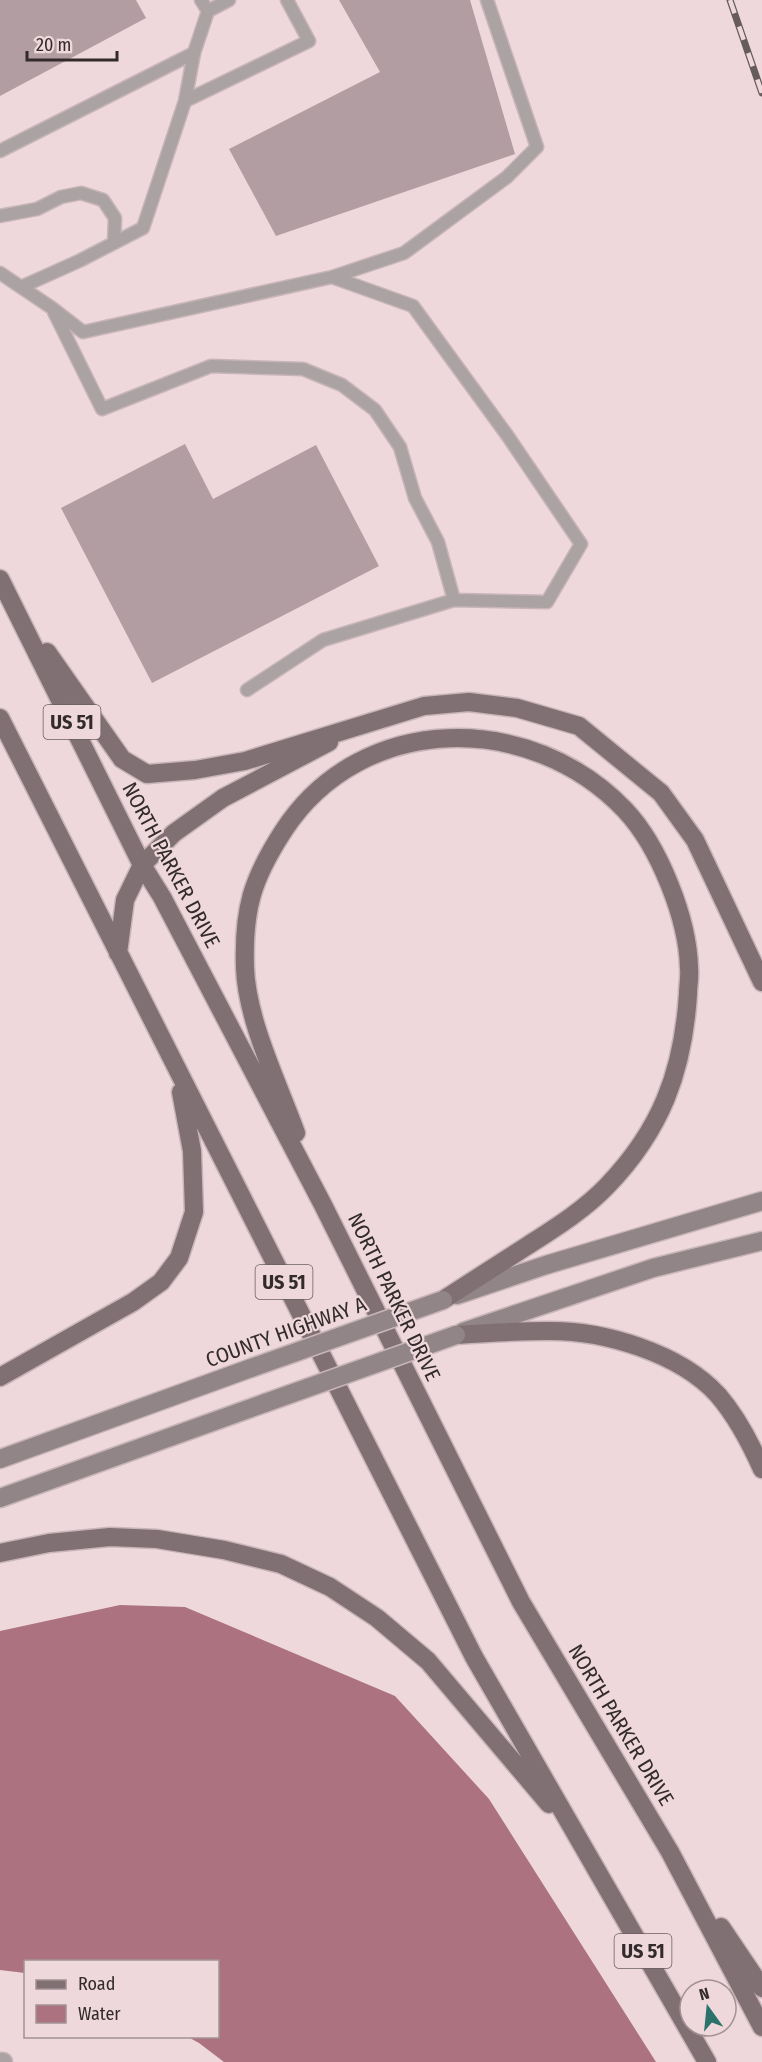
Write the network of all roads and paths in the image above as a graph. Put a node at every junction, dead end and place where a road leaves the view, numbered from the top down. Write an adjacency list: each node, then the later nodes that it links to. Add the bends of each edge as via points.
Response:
1 (229, 0): 4 (lane)
2 (287, 0): 6 (lane, via 309,41)
3 (487, 0): 11 (lane, via 537,147 507,177 404,254)
4 (205, 6): 5 (lane)
5 (194, 53): 6 (lane); 7 (lane)
6 (185, 101): 9 (lane, via 143,228)
7 (0, 151)
8 (0, 216): 9 (lane, via 37,209 61,197 81,193 103,200 115,218)
9 (114, 243): 12 (lane)
10 (0, 273): 12 (lane)
11 (332, 277): 13 (lane, via 83,332); 15 (lane, via 413,306 581,544 547,602)
12 (21, 287): 13 (lane)
13 (52, 308): 15 (lane, via 102,409 211,366 303,369 342,385 375,410 400,447 415,498 438,542)
14 (0, 579): 16 (main road, NORTH PARKER DRIVE / US 51)
15 (454, 600): 17 (lane, via 323,640)
16 (12, 602): 19 (main road, via 123,759 147,774 245,760); 20 (main road, NORTH PARKER DRIVE / US 51)
17 (247, 690)
18 (0, 718): 21 (main road, US 51)
19 (360, 725): 20 (main road, via 223,798 174,833); 22 (main road, via 424,706 469,702 517,708 579,726 661,793 695,840)
20 (142, 865): 21 (main road, via 125,900); 25 (main road, NORTH PARKER DRIVE / US 51)
21 (118, 953): 23 (main road, US 51)
22 (762, 982)
23 (178, 1073): 29 (main road, via 192,1151 194,1212 179,1258 161,1282 134,1302); 34 (main road, US 51, via 474,1657)
24 (762, 1201): 27 (main road, COUNTY HIGHWAY A)
25 (323, 1205): 27 (main road, via 254,1018 245,972 251,893 265,859 295,814 327,782 361,759 403,744 445,737 487,739 528,748 565,764 594,782 626,811 652,845 670,884 690,966 683,1045 672,1084 654,1124 606,1188 573,1216); 35 (main road, NORTH PARKER DRIVE / US 51, via 521,1602)
26 (762, 1241): 28 (main road, via 653,1268)
27 (443, 1300): 30 (main road, COUNTY HIGHWAY A, bridge)
28 (456, 1335): 31 (main road, via 549,1330 584,1334 652,1351 675,1362 716,1394 735,1417); 32 (main road, bridge)
29 (0, 1377)
30 (0, 1459)
31 (762, 1469)
32 (0, 1498)
33 (0, 1553): 34 (main road, via 110,1537 157,1539 281,1564 330,1587 377,1618 428,1661)
34 (579, 1841): 37 (main road, US 51)
35 (670, 1852): 36 (main road); 38 (main road, NORTH PARKER DRIVE / US 51)
36 (762, 1988)
37 (678, 2011)
38 (762, 2027)
39 (694, 2038): 41 (main road, US 51)
40 (694, 2038): 42 (main road)
41 (707, 2062)
42 (716, 2062)

